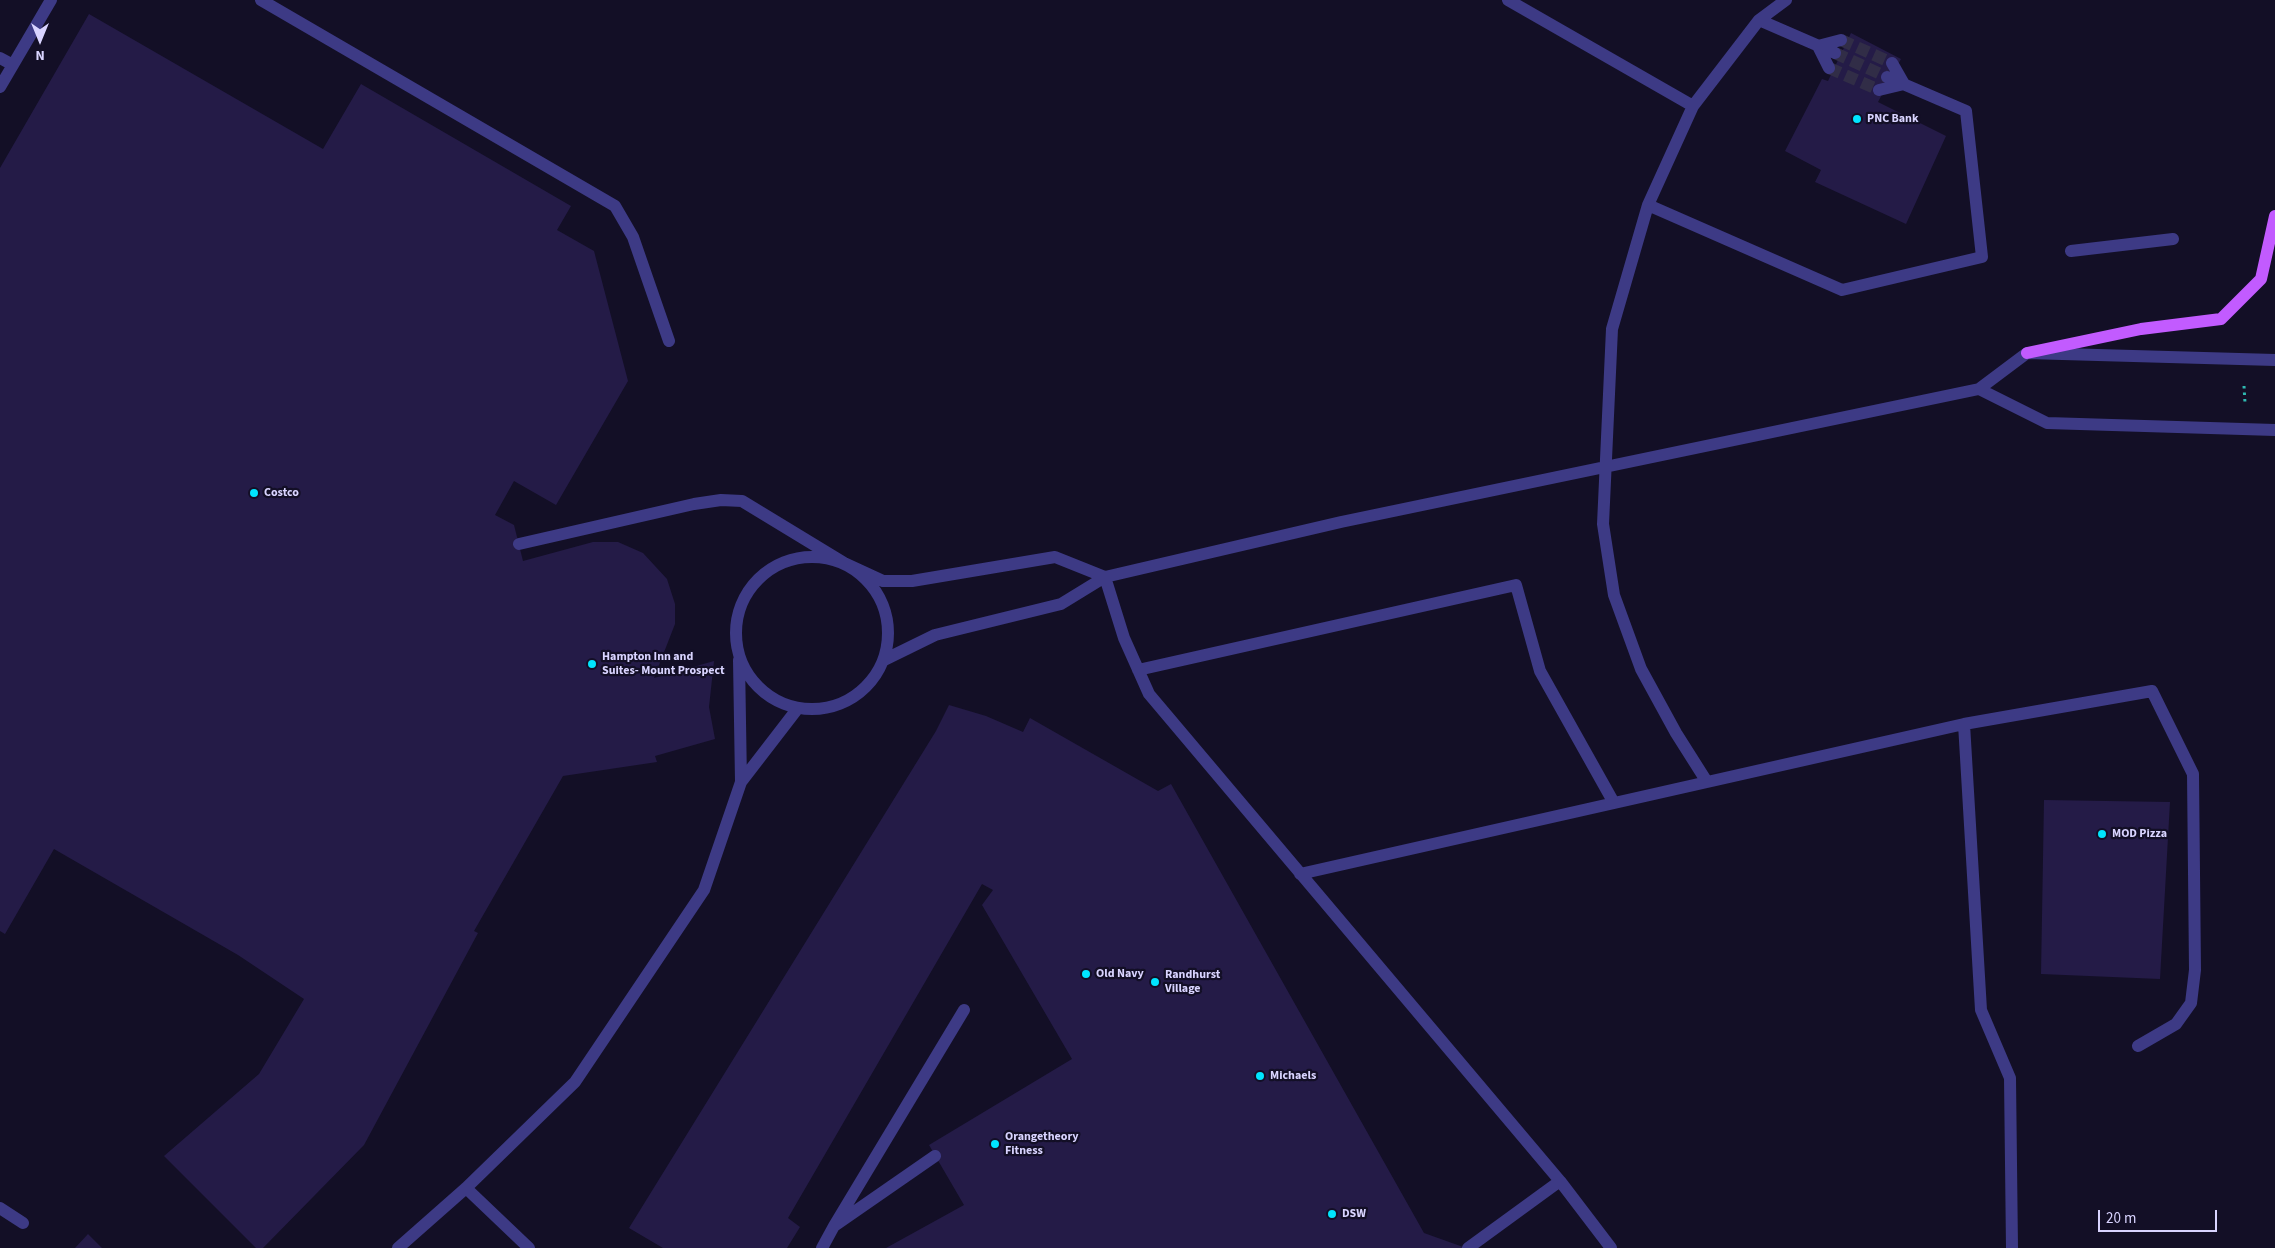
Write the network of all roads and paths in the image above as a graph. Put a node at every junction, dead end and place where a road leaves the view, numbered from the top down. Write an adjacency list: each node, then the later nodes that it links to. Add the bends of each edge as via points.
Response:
1 (51, 0): 11 (lane)
2 (261, 0): 22 (lane, via 615,206 633,237)
3 (1508, 0): 17 (lane)
4 (1786, 0): 5 (lane)
5 (1759, 20): 7 (lane); 17 (lane)
6 (1841, 40): 7 (lane)
7 (1818, 46): 8 (lane); 12 (lane)
8 (1835, 53)
9 (0, 58): 11 (lane)
10 (1892, 63): 14 (lane)
11 (13, 65): 15 (lane)
12 (1829, 68)
13 (1887, 76): 14 (lane)
14 (1904, 84): 16 (lane); 18 (lane, via 1966,111 1982,257 1842,290)
15 (0, 87)
16 (1879, 90)
17 (1693, 106): 18 (lane)
18 (1648, 205): 27 (lane, via 1612,329)
19 (2275, 216): 23 (main road, via 2261,279 2221,319 2141,329)
20 (2173, 239): 21 (lane)
21 (2071, 251)
22 (668, 341)
23 (2027, 353): 24 (lane); 25 (lane)
24 (2275, 360)
25 (1980, 389): 26 (lane, via 2047,422); 27 (lane)
26 (2275, 430)
27 (1607, 467): 30 (lane, via 1341,522); 37 (lane, via 1603,524 1614,595 1641,669 1676,734)
28 (519, 544): 29 (lane, via 694,504 742,501)
29 (844, 563): 30 (lane, via 883,581 912,581 1055,558); 31 (lane, via 820,556 794,558 771,567 752,585 740,607 735,632); 32 (lane, via 864,575 879,593 887,614 889,638)
30 (1105, 577): 32 (lane, via 1061,604 935,635); 33 (lane)
31 (739, 657): 34 (lane, via 748,675 762,690 778,702); 36 (lane)
32 (884, 660): 34 (lane, via 864,689 840,704 819,709)
33 (1138, 670): 38 (lane, via 1516,585 1540,671); 39 (lane, via 1148,694)
34 (798, 708): 36 (lane)
35 (1964, 724): 37 (lane); 41 (lane, via 2152,691 2193,774 2195,970 2191,1003 2176,1024); 53 (lane, via 1981,1010 2010,1078)
36 (742, 782): 44 (lane, via 704,890 575,1082)
37 (1707, 782): 38 (lane)
38 (1614, 803): 39 (lane)
39 (1300, 874): 43 (lane)
40 (964, 1010): 47 (lane)
41 (2138, 1046)
42 (935, 1156): 47 (lane)
43 (1560, 1181): 51 (lane); 52 (lane)
44 (466, 1188): 48 (lane); 49 (lane)
45 (0, 1208): 46 (lane)
46 (23, 1223)
47 (834, 1226): 50 (lane)
48 (398, 1248)
49 (529, 1248)
50 (822, 1248)
51 (1468, 1248)
52 (1611, 1248)
53 (2012, 1248)

